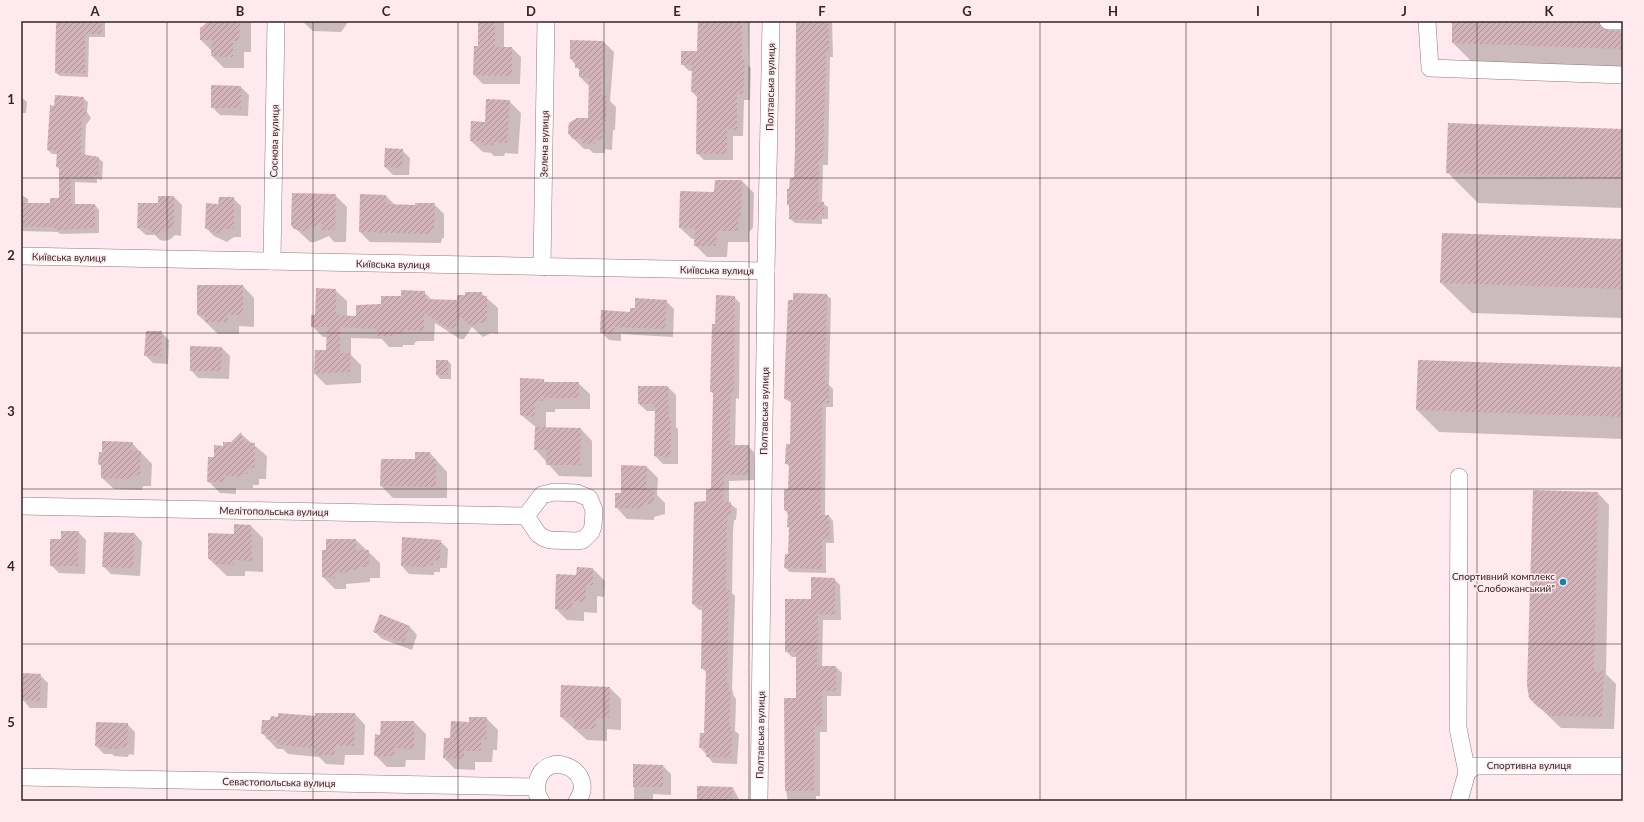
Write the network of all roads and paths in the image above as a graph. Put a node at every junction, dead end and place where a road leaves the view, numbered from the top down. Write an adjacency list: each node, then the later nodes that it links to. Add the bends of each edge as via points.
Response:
1 (276, 21): 9 (street, Соснова вулиця)
2 (546, 21): 10 (street, Зелена вулиця)
3 (771, 21): 11 (street, Полтавська вулиця)
4 (1427, 21): 7 (street, via 1430,68)
5 (1608, 21): 6 (street)
6 (1623, 22)
7 (1623, 75)
8 (21, 256): 9 (street, Київська вулиця)
9 (272, 261): 10 (street, Київська вулиця)
10 (542, 266): 11 (street, Київська вулиця)
11 (766, 271): 20 (street, Полтавська вулиця)
12 (1459, 477): 16 (street, via 1458,728)
13 (21, 506): 14 (street, Мелітопольська вулиця)
14 (526, 516)
15 (1623, 766): 16 (street, Спортивна вулиця, via 1476,766)
16 (1467, 772): 21 (street)
17 (21, 777): 18 (street, Севастопольська вулиця)
18 (539, 794): 19 (street, Севастопольська вулиця, via 538,778 545,769 554,765 564,765 573,769 580,777 582,787)
19 (577, 801)
20 (759, 801)
21 (1459, 801)

